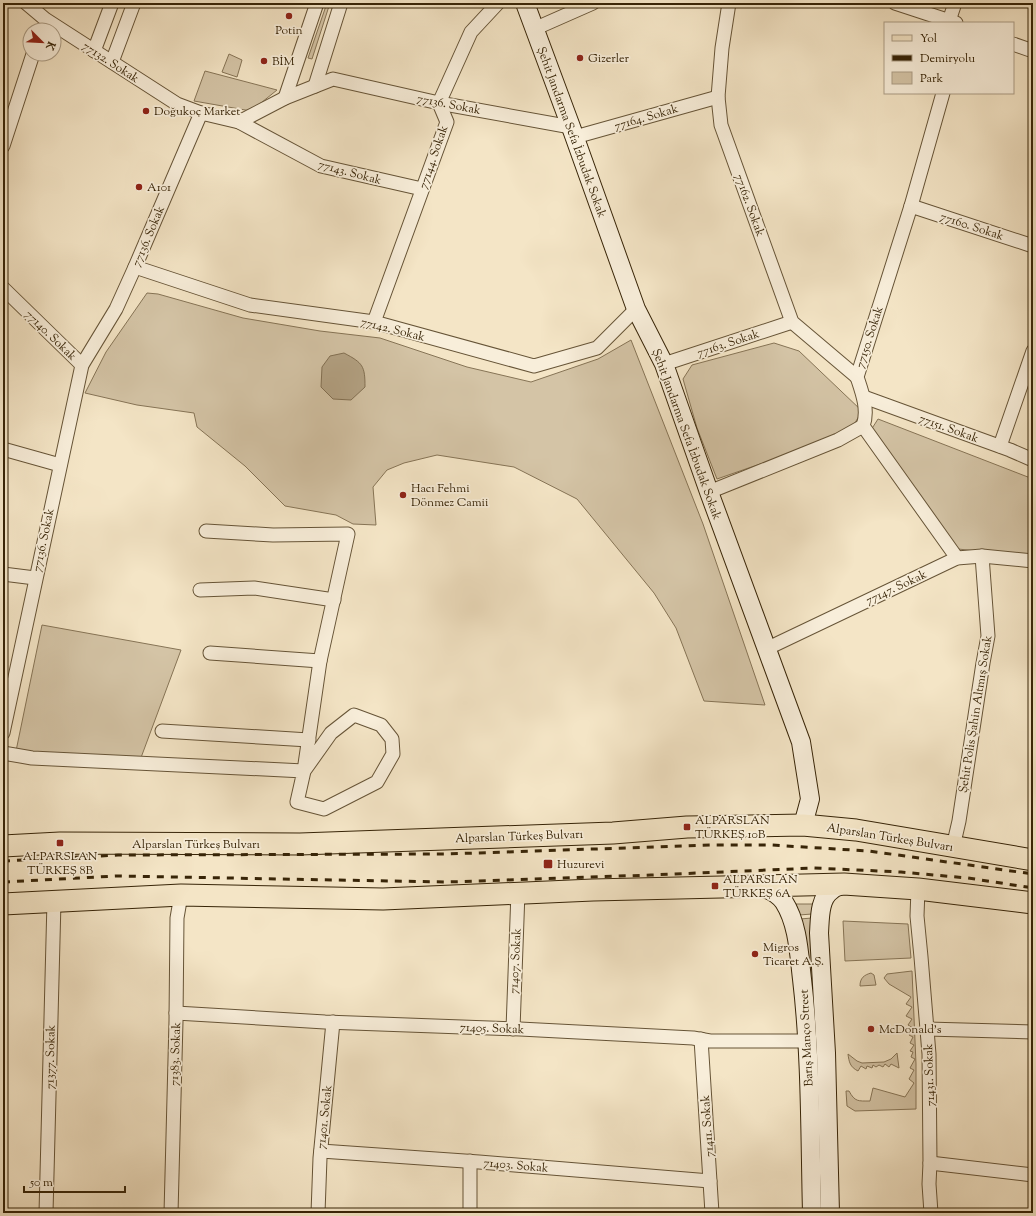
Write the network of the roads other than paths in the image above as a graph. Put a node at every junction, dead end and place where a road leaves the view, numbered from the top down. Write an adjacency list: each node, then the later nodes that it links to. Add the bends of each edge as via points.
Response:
1 (26, 3): 12 (street, 77132. Sokak)
2 (112, 3): 17 (street)
3 (134, 3): 20 (street)
4 (317, 3): 24 (street)
5 (341, 3): 21 (street)
6 (498, 3): 25 (street, via 471,32)
7 (525, 3): 14 (main road, Şehit Jandarma Sefa İzbudak Sokak)
8 (593, 3): 14 (street)
9 (729, 3): 23 (street, 77162. Sokak)
10 (895, 3): 13 (street)
11 (955, 3): 13 (street)
12 (41, 22)
13 (953, 22)
14 (534, 29): 28 (main road, Şehit Jandarma Sefa İzbudak Sokak)
15 (62, 34): 17 (street, 77132. Sokak)
16 (1014, 44): 18 (street)
17 (94, 51): 20 (street, 77132. Sokak)
18 (1033, 51)
19 (30, 62): 29 (street)
20 (112, 62): 26 (street, 77132. Sokak, via 178,104)
21 (315, 86): 24 (street, 77136. Sokak); 25 (street, 77136. Sokak, via 333,79)
22 (943, 94): 31 (street, 77150. Sokak)
23 (718, 97): 28 (street, 77164. Sokak); 37 (street, 77162. Sokak, via 721,125)
24 (285, 98): 27 (street, 77136. Sokak)
25 (439, 103): 28 (street, 77136. Sokak); 30 (street, 77144. Sokak, via 447,122)
26 (201, 112): 27 (street); 33 (street, 77136. Sokak)
27 (239, 122): 30 (street, 77143. Sokak, via 322,166)
28 (573, 132): 35 (main road, Şehit Jandarma Sefa İzbudak Sokak)
29 (3, 146)
30 (422, 189): 36 (street, 77144. Sokak)
31 (911, 206): 32 (street, 77160. Sokak); 41 (street, 77150. Sokak)
32 (1033, 246)
33 (135, 267): 36 (street, 77142. Sokak, via 250,305); 40 (street, 77136. Sokak, via 116,309)
34 (3, 288): 40 (street, 77140. Sokak)
35 (636, 309): 36 (street, 77142. Sokak, via 597,348 534,366); 39 (main road, Şehit Jandarma Sefa İzbudak Sokak)
36 (374, 322)
37 (792, 322): 39 (street, 77163. Sokak); 41 (street)
38 (1033, 351): 44 (street)
39 (664, 364): 48 (main road, Şehit Jandarma Sefa İzbudak Sokak)
40 (82, 365): 47 (street, 77136. Sokak)
41 (857, 376): 42 (street, 77150. Sokak)
42 (864, 397): 43 (street, 77150. Sokak); 44 (street, 77151. Sokak)
43 (863, 426): 48 (street, via 838,440); 51 (street)
44 (1000, 446): 46 (street, 77151. Sokak)
45 (3, 449): 47 (street)
46 (1033, 460)
47 (60, 464): 54 (street, 77136. Sokak)
48 (709, 492): 57 (main road, Şehit Jandarma Sefa İzbudak Sokak)
49 (206, 531): 56 (street, via 273,535 348,534)
50 (982, 556): 51 (street, 77147. Sokak); 52 (street, 77147. Sokak); 68 (street, Şehit Polis Şahin Altmış Sokak, via 988,636)
51 (958, 558): 57 (street, 77147. Sokak)
52 (1033, 561)
53 (3, 574): 54 (street)
54 (35, 578): 60 (street, 77136. Sokak)
55 (200, 590): 56 (street, via 254,588)
56 (334, 600): 59 (street)
57 (766, 649): 66 (main road, Şehit Jandarma Sefa İzbudak Sokak, via 801,742 810,799)
58 (210, 653): 59 (street)
59 (320, 661): 63 (street)
60 (6, 708): 62 (street, 77136. Sokak)
61 (162, 731): 63 (street)
62 (3, 733)
63 (308, 740): 65 (street)
64 (3, 753): 65 (street, via 32,758)
65 (304, 771): 65 (street, via 331,733 354,715 381,725 392,739 393,754 376,782 324,809 297,802)
66 (803, 825): 67 (main road, Alparslan Türkeş Bulvarı, via 687,827 613,833 300,844 60,843); 68 (main road, Alparslan Türkeş Bulvarı, via 856,830)
67 (3, 846)
68 (953, 847): 69 (main road, Alparslan Türkeş Bulvarı)
69 (1033, 860)
70 (844, 884): 71 (main road); 72 (main road); 96 (main road, Barış Manço Street, via 830,890 823,903 819,933 826,1053)
71 (752, 886): 73 (main road); 84 (main road, Barış Manço Street, via 770,890 781,898 792,918 801,964)
72 (918, 889): 76 (main road); 81 (street, 71431. Sokak, via 917,916)
73 (518, 892): 74 (main road, via 383,899); 80 (street, 71407. Sokak)
74 (180, 895): 75 (main road); 78 (street, 71383. Sokak, via 177,918)
75 (54, 901): 77 (main road); 90 (street, 71377. Sokak)
76 (1033, 903)
77 (3, 904)
78 (176, 1013): 79 (street, 71405. Sokak); 91 (street, 71383. Sokak)
79 (334, 1022): 80 (street, 71405. Sokak); 85 (street, 71401. Sokak)
80 (513, 1029): 83 (street, 71405. Sokak)
81 (927, 1029): 82 (street); 87 (street, 71431. Sokak)
82 (1033, 1032)
83 (701, 1040): 84 (street, 71405. Sokak); 89 (street, 71411. Sokak)
84 (807, 1041): 95 (main road, Barış Manço Street)
85 (321, 1151): 86 (street, 71403. Sokak); 92 (street, 71401. Sokak)
86 (470, 1161): 89 (street, 71403. Sokak); 93 (street)
87 (930, 1163): 88 (street); 97 (street, 71431. Sokak)
88 (1033, 1175)
89 (710, 1181): 94 (street, 71411. Sokak)
90 (46, 1213)
91 (171, 1213)
92 (318, 1213)
93 (470, 1213)
94 (712, 1213)
95 (812, 1213)
96 (830, 1213)
97 (931, 1213)

